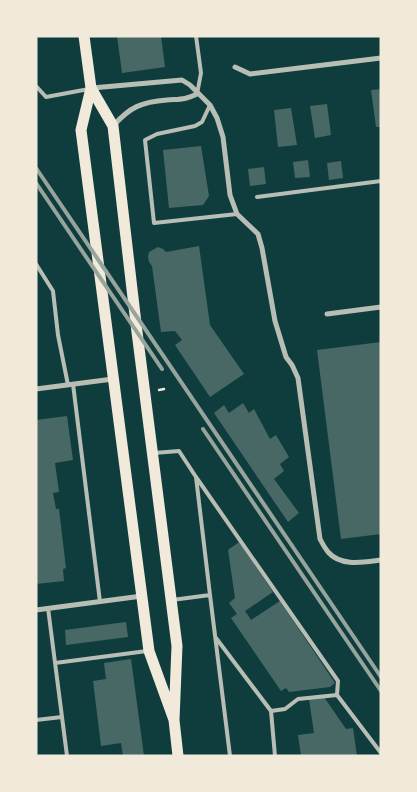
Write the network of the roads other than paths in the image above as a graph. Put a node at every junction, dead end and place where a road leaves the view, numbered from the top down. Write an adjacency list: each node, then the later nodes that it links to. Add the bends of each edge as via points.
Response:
1 (84, 36): 6 (main road)
2 (196, 36): 7 (lane, via 201,73)
3 (381, 58): 4 (street, via 250,74)
4 (235, 67)
5 (36, 86): 6 (lane, via 46,97)
6 (91, 88): 7 (street, via 178,80 186,82); 9 (main road); 16 (main road, via 81,130)
7 (197, 94): 8 (street); 9 (street, via 186,100 137,106 124,113)
8 (210, 105): 12 (street, via 223,137 230,195); 12 (lane, via 202,122 195,126 157,134 145,140 154,223)
9 (113, 126): 19 (main road)
10 (381, 181): 11 (lane)
11 (257, 197)
12 (237, 214): 21 (street, via 258,234 275,321 286,357 298,378 320,538 329,554 343,561)
13 (36, 264): 17 (lane, via 53,291 58,335)
14 (381, 307): 15 (street)
15 (327, 314)
16 (113, 379): 17 (street); 23 (main road)
17 (70, 385): 18 (street); 25 (lane)
18 (36, 389)
19 (152, 453): 20 (lane, via 179,451); 24 (main road)
20 (196, 477): 22 (lane); 31 (lane, via 338,681)
21 (381, 560)
22 (210, 595): 24 (lane); 28 (lane)
23 (142, 596): 25 (street); 29 (main road)
24 (172, 600): 35 (main road, via 177,646)
25 (100, 602): 26 (street)
26 (48, 608): 27 (street); 30 (lane)
27 (36, 610)
28 (215, 636): 32 (lane); 39 (lane)
29 (149, 651): 30 (lane); 35 (main road)
30 (55, 663): 33 (lane)
31 (337, 695): 32 (lane, via 298,699 285,709); 36 (lane)
32 (271, 711): 40 (lane)
33 (62, 717): 34 (lane); 37 (lane)
34 (36, 720)
35 (174, 720): 38 (main road)
36 (381, 753)
37 (67, 756)
38 (178, 756)
39 (230, 756)
40 (275, 756)

